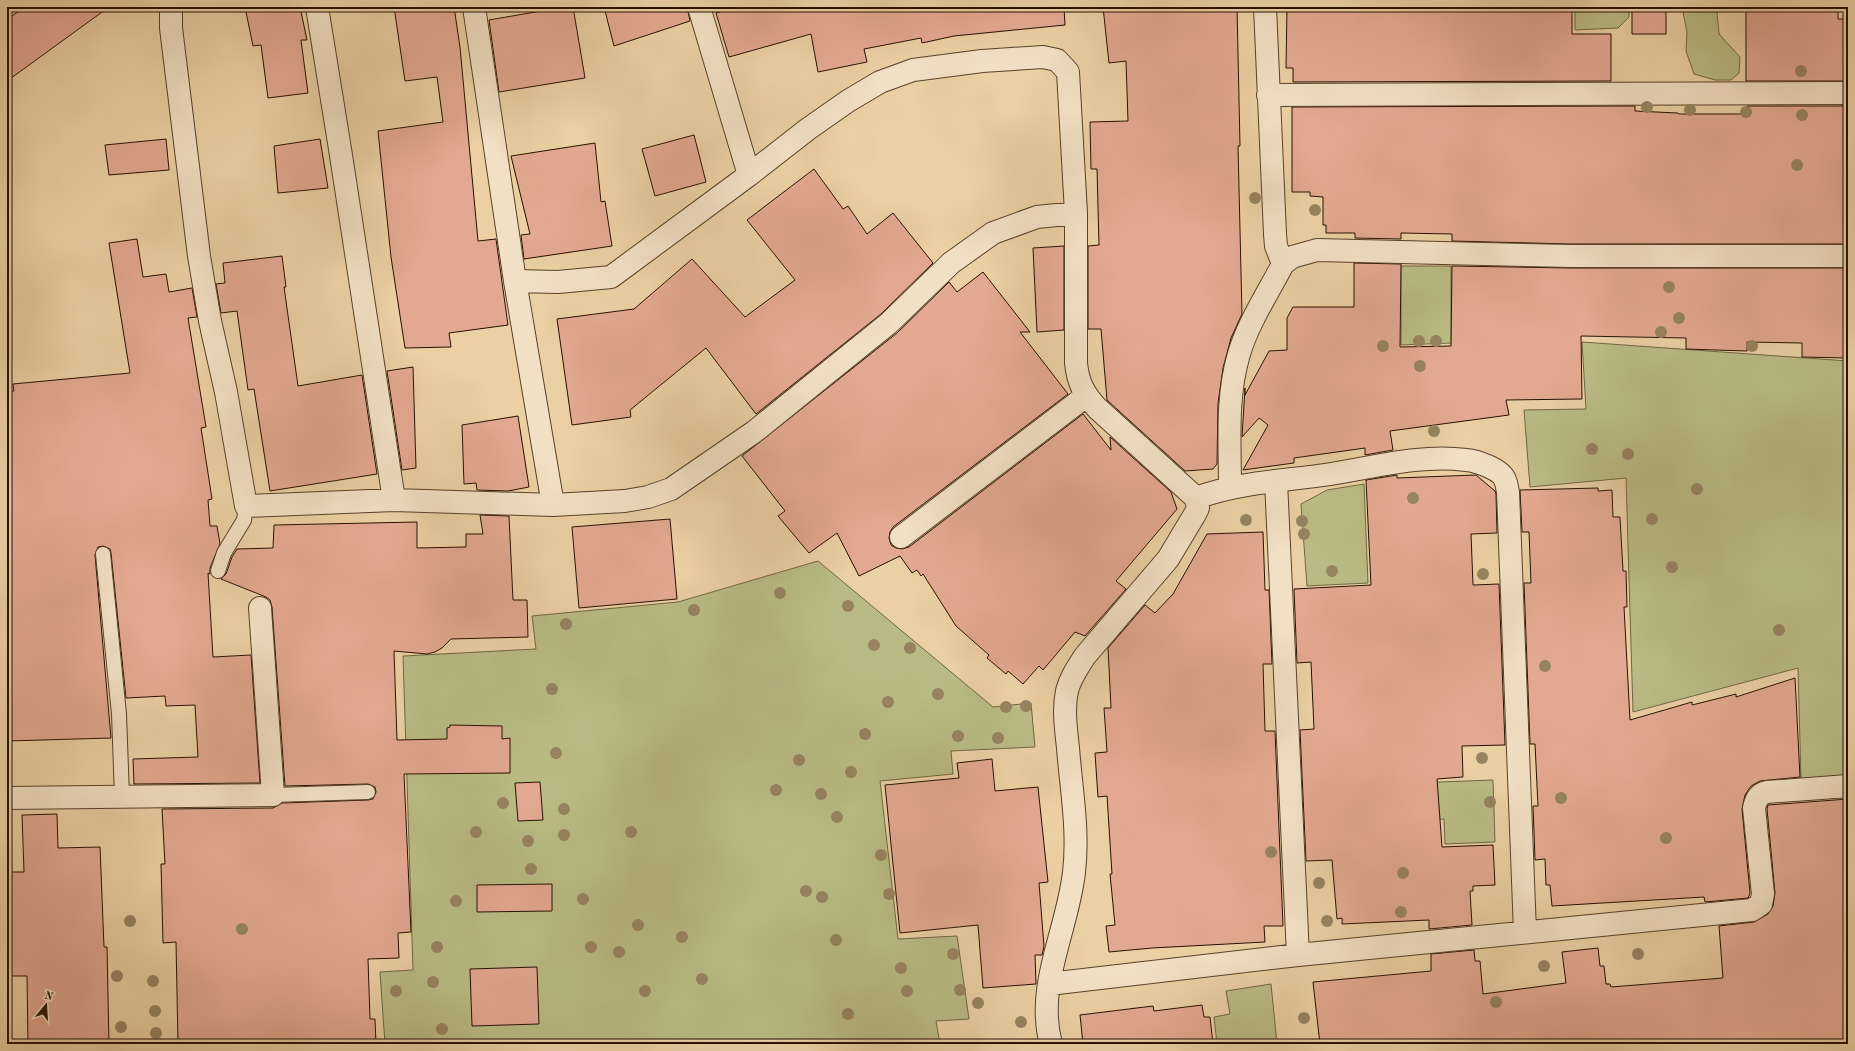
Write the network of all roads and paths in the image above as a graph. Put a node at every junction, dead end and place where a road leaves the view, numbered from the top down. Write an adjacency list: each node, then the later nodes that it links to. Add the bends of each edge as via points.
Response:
1 (171, 7): 19 (street, via 170,28 199,256)
2 (317, 7): 17 (street)
3 (474, 7): 12 (street)
4 (699, 7): 8 (street)
5 (1265, 7): 7 (street)
6 (1848, 94): 7 (street)
7 (1268, 95): 11 (street, via 1276,246)
8 (749, 175): 9 (street, via 808,129 880,82 913,70 982,61 1043,57 1057,60 1068,72); 12 (street, via 611,278 558,282)
9 (1076, 213): 13 (street, via 1076,363 1079,383); 18 (street, via 1037,217 993,233 951,263 889,323 760,427 671,489 625,501)
10 (1848, 256): 11 (street, via 1571,256 1317,250 1292,257)
11 (1283, 264): 15 (street, via 1245,337 1236,363 1230,398)
12 (515, 281): 18 (street)
13 (1086, 396): 16 (street); 20 (street)
14 (1276, 481): 15 (street); 29 (street, via 1437,458 1468,460 1491,467 1505,479 1508,492); 30 (street)
15 (1230, 487): 16 (street)
16 (1196, 498): 31 (street, via 1198,508 1168,559 1085,656 1068,689 1065,720 1076,845 1071,897)
17 (394, 500): 18 (street); 19 (street)
18 (553, 505)
19 (246, 506): 22 (lane, via 244,520 224,553)
20 (901, 537)
21 (103, 554): 27 (lane, via 119,714)
22 (218, 571)
23 (260, 608): 26 (street)
24 (1848, 786): 29 (street, via 1760,794 1754,808 1763,894 1761,904 1752,910)
25 (368, 792): 26 (lane)
26 (273, 795): 27 (street)
27 (122, 797): 28 (street)
28 (7, 798)
29 (1525, 932): 30 (street)
30 (1298, 955): 31 (street)
31 (1049, 984): 32 (street, via 1047,1020)
32 (1051, 1044)

